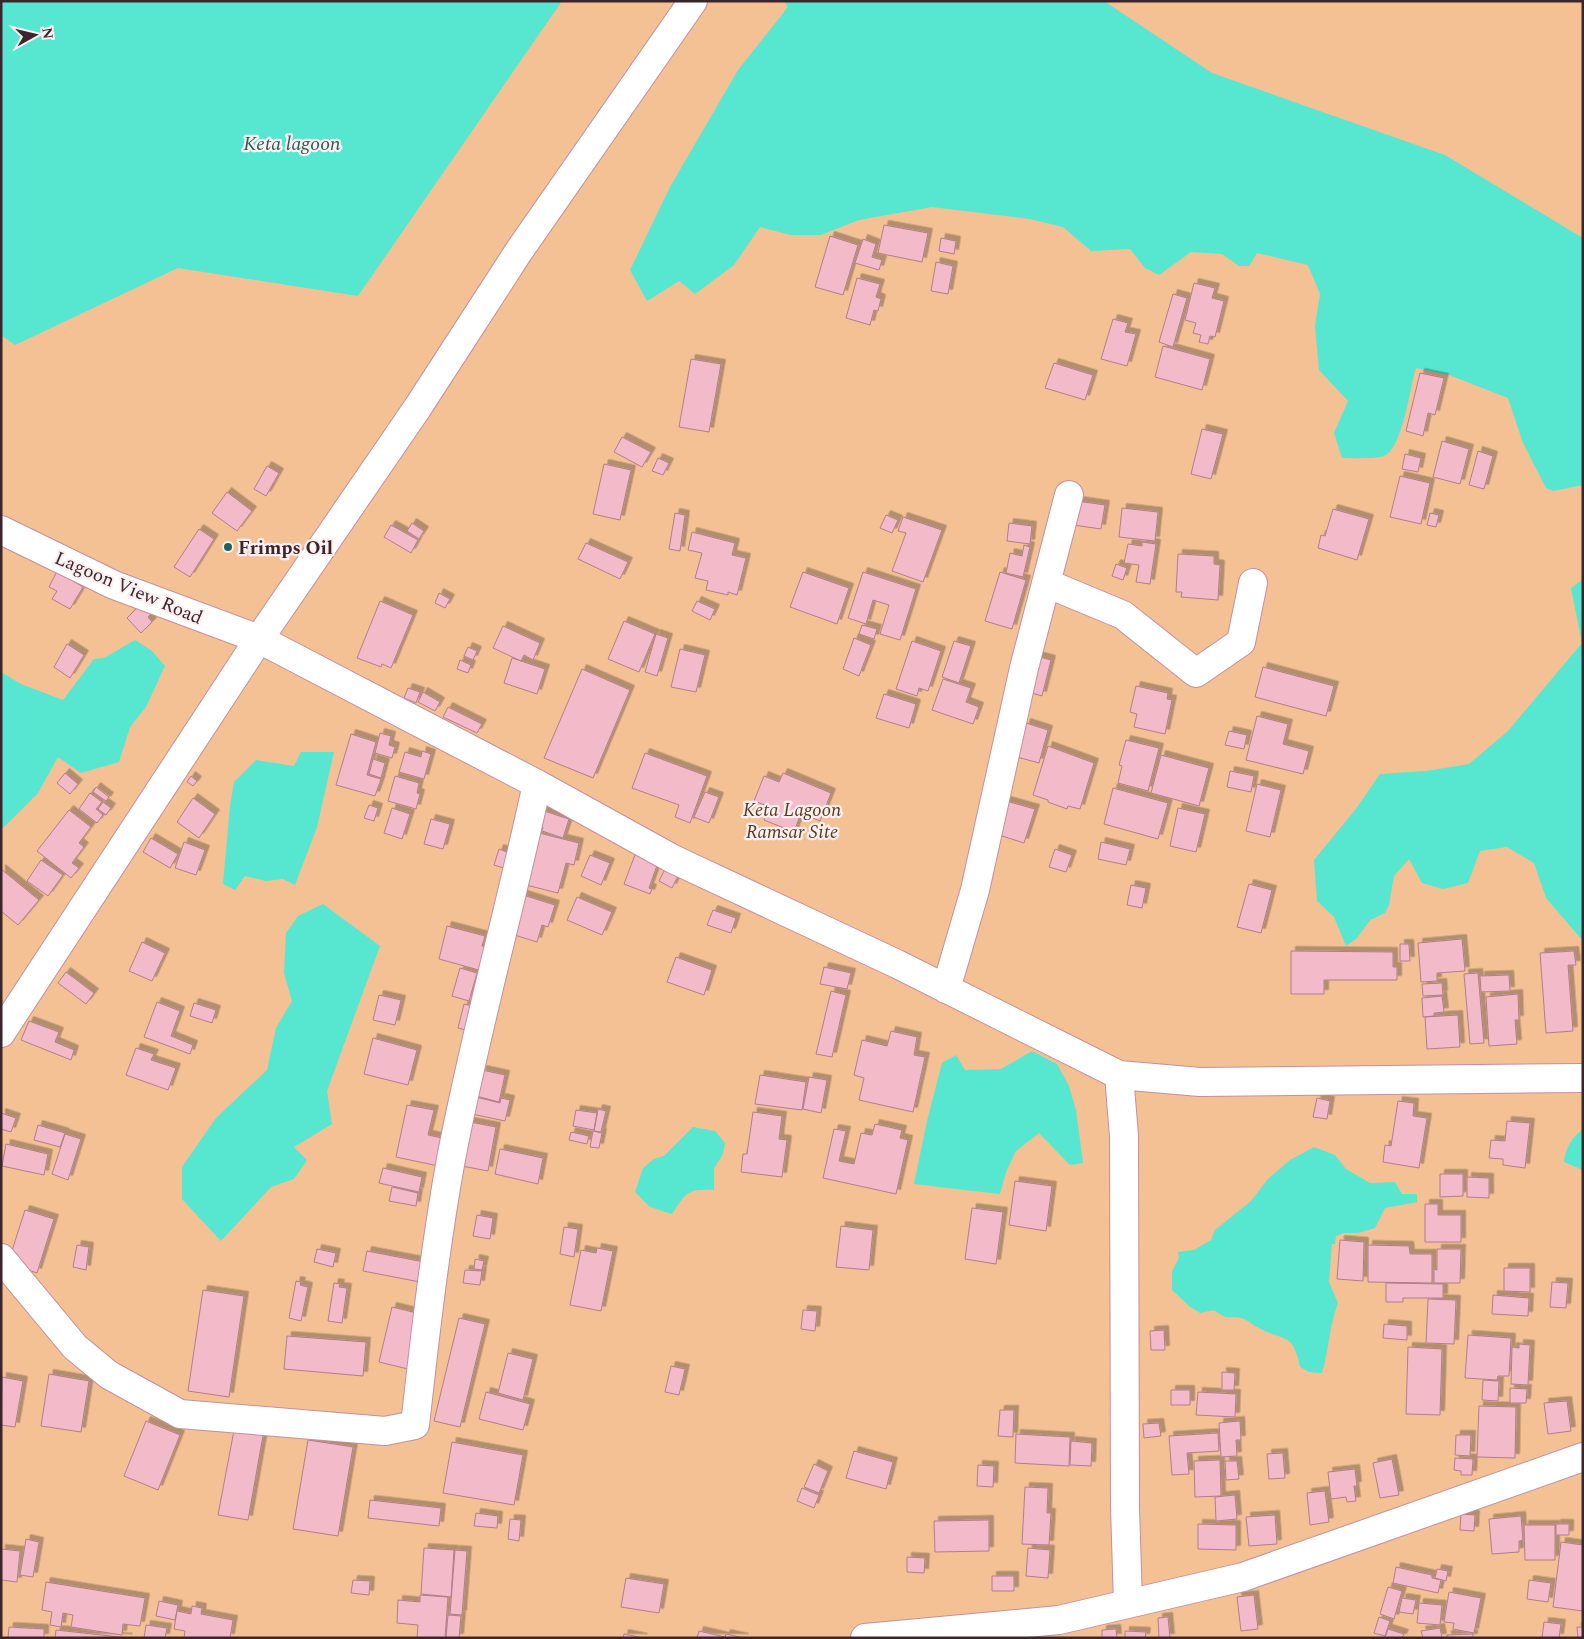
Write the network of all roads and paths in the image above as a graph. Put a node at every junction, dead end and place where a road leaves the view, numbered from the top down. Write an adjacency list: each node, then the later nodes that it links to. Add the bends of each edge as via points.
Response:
1 (693, 1): 6 (street, via 519,251 418,407)
2 (1068, 495): 4 (street)
3 (1, 530): 6 (street, Lagoon View Road, via 114,584)
4 (1046, 583): 5 (street, via 1123,615 1196,673 1241,642); 8 (street, via 975,890)
5 (1254, 583)
6 (259, 639): 7 (street, Lagoon View Road); 9 (street)
7 (538, 784): 8 (street, Lagoon View Road, via 673,859); 12 (street, via 452,1158 429,1296 415,1425 385,1431 180,1414 109,1375 75,1346)
8 (946, 989): 10 (street, Lagoon View Road)
9 (1, 1033)
10 (1119, 1075): 11 (street, via 1200,1082); 14 (street, via 1124,1136)
11 (1583, 1078)
12 (1, 1258)
13 (1583, 1457): 14 (street, via 1243,1577)
14 (1128, 1603): 15 (street, via 1059,1620)
15 (865, 1638)

